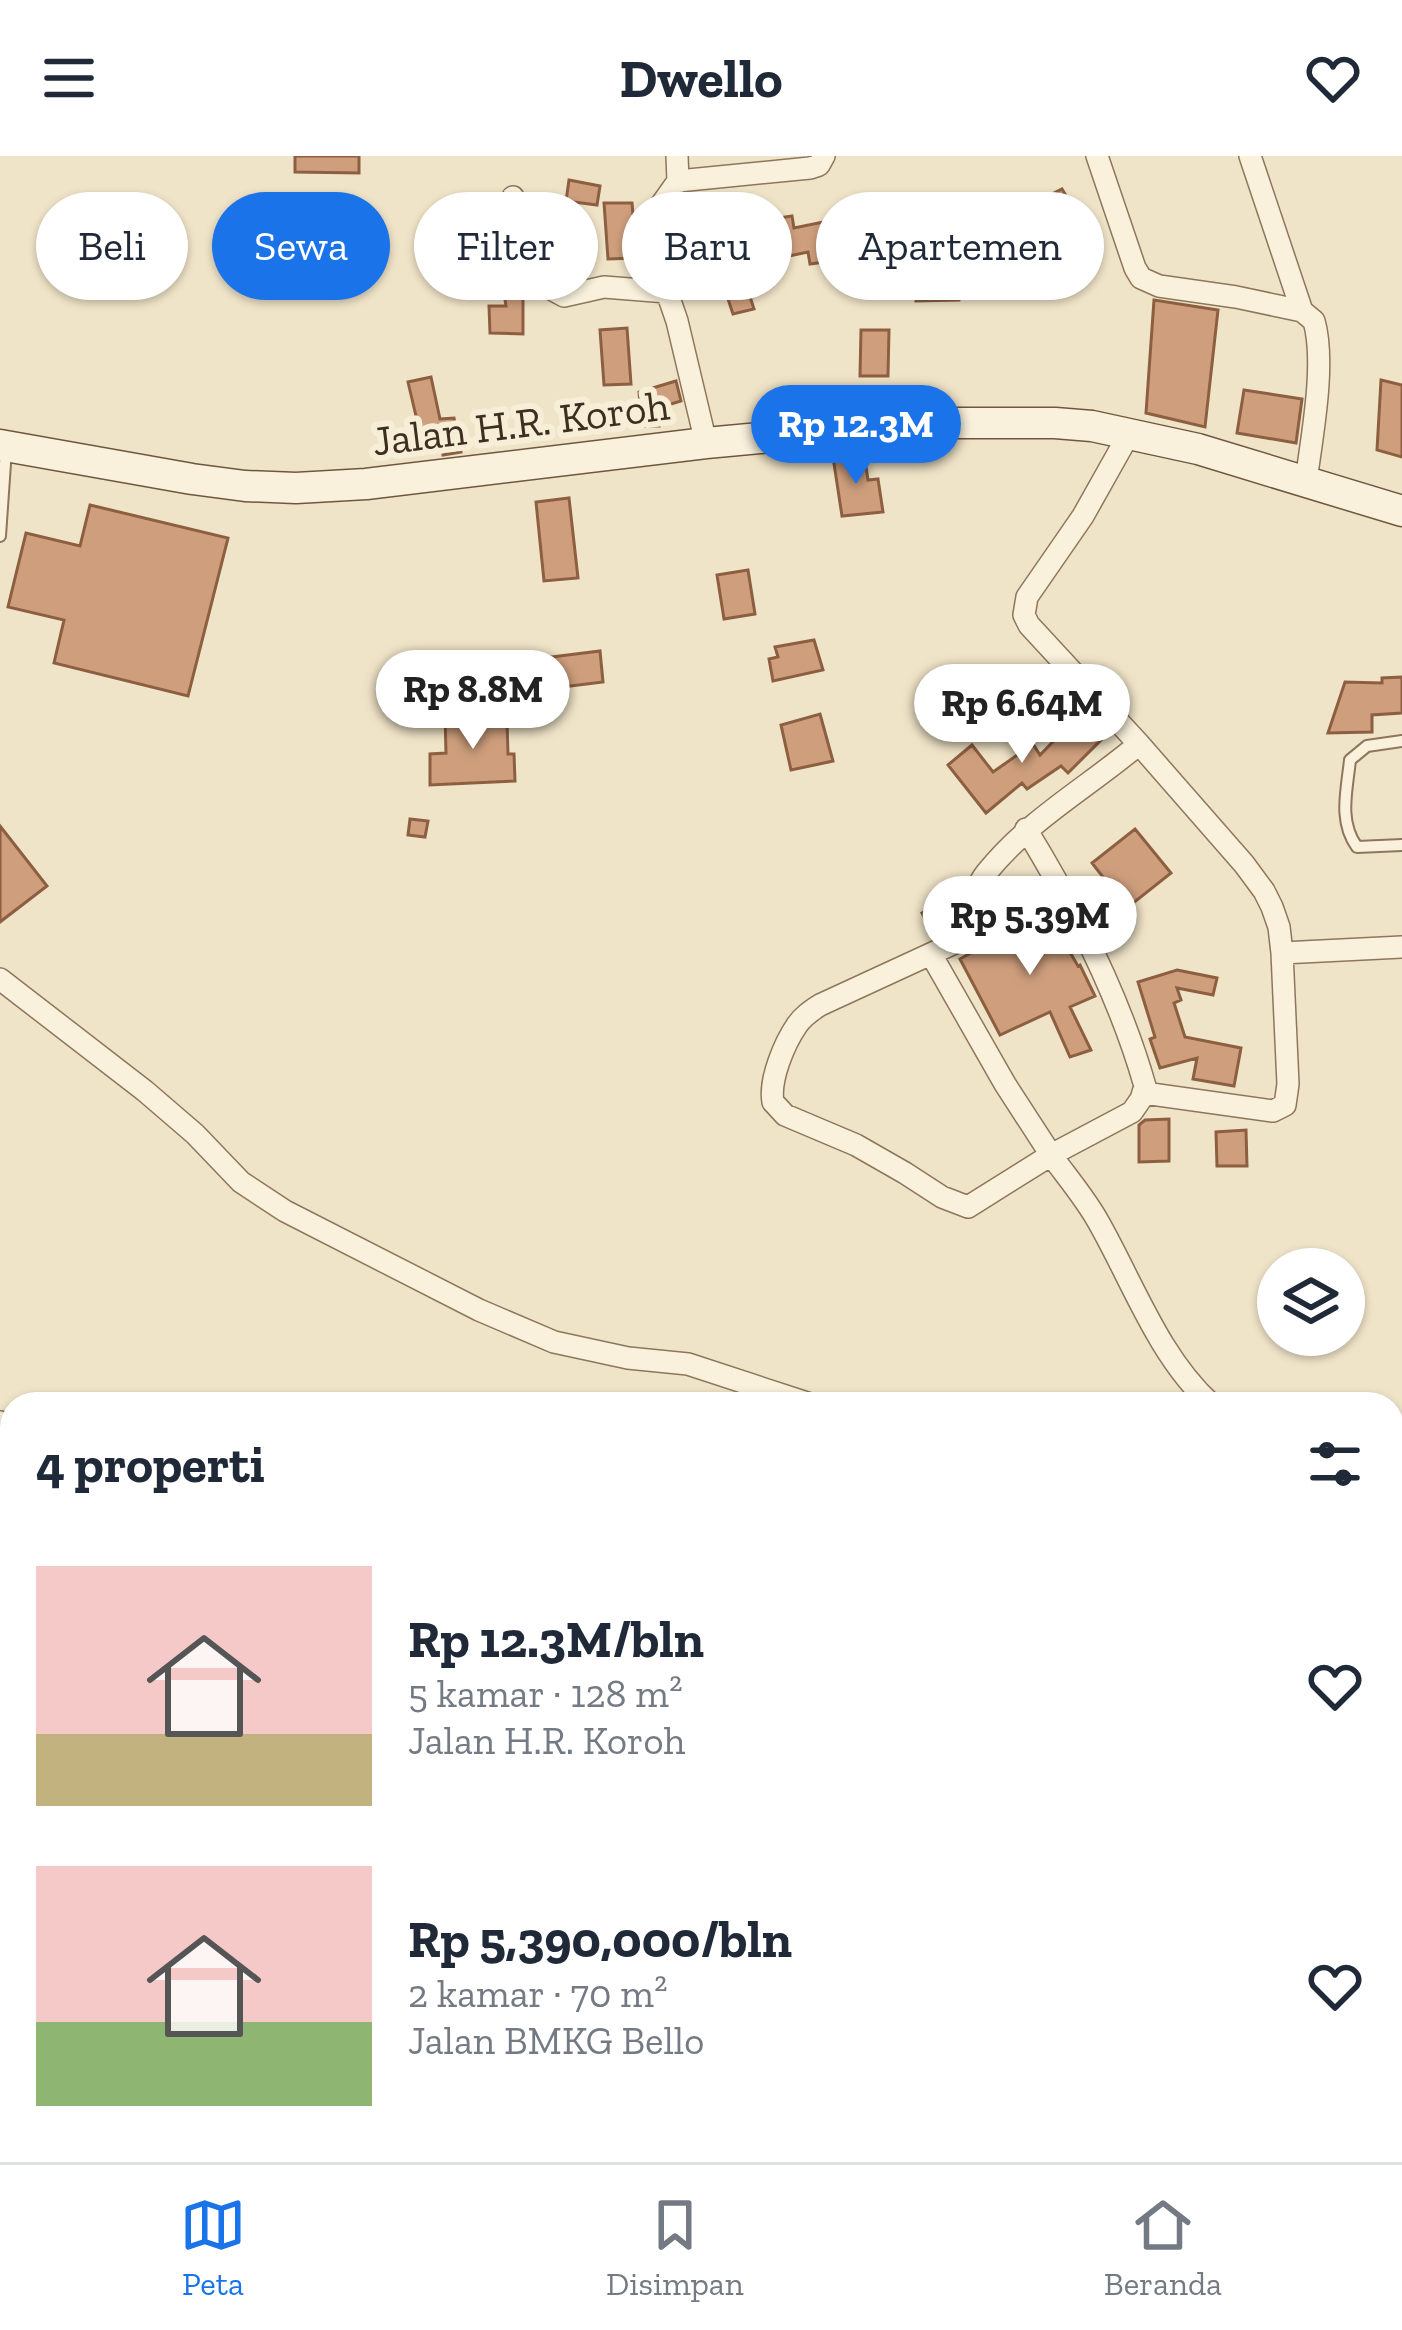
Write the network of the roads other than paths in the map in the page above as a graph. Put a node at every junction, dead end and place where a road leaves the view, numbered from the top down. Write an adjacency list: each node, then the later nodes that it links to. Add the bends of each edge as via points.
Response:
1 (677, 156): 5 (street)
2 (824, 156): 5 (street, via 810,168)
3 (1097, 156): 8 (street, via 1141,278)
4 (1250, 156): 8 (street)
5 (679, 182): 6 (street)
6 (669, 192)
7 (670, 300): 10 (street)
8 (1302, 311): 12 (street, via 1318,334)
9 (1129, 434): 10 (main road, Jalan H.R. Koroh, via 1092,426 924,423); 12 (main road, Jalan H.R. Koroh); 16 (street, via 1024,608 1029,625)
10 (706, 443): 11 (main road, Jalan H.R. Koroh, via 296,488)
11 (3, 445): 14 (lane)
12 (1306, 481): 13 (main road, Jalan H.R. Koroh)
13 (1402, 511)
14 (0, 536)
15 (1402, 741): 18 (lane, via 1367,746 1350,760 1344,816 1357,847)
16 (1139, 744): 17 (street); 20 (street, via 1264,891)
17 (1026, 829): 21 (street, via 978,885 967,934); 23 (street, via 1117,1002)
18 (1402, 845)
19 (1402, 947): 20 (street)
20 (1282, 953): 23 (street, via 1285,1105 1273,1111)
21 (932, 956): 24 (street); 24 (street, via 803,1017 772,1086 773,1102 964,1208)
22 (0, 979): 25 (street, via 284,1211 554,1342 688,1364)
23 (1144, 1093): 24 (street, via 1132,1112)
24 (1052, 1155): 26 (street)
25 (773, 1392)
26 (1200, 1392)

